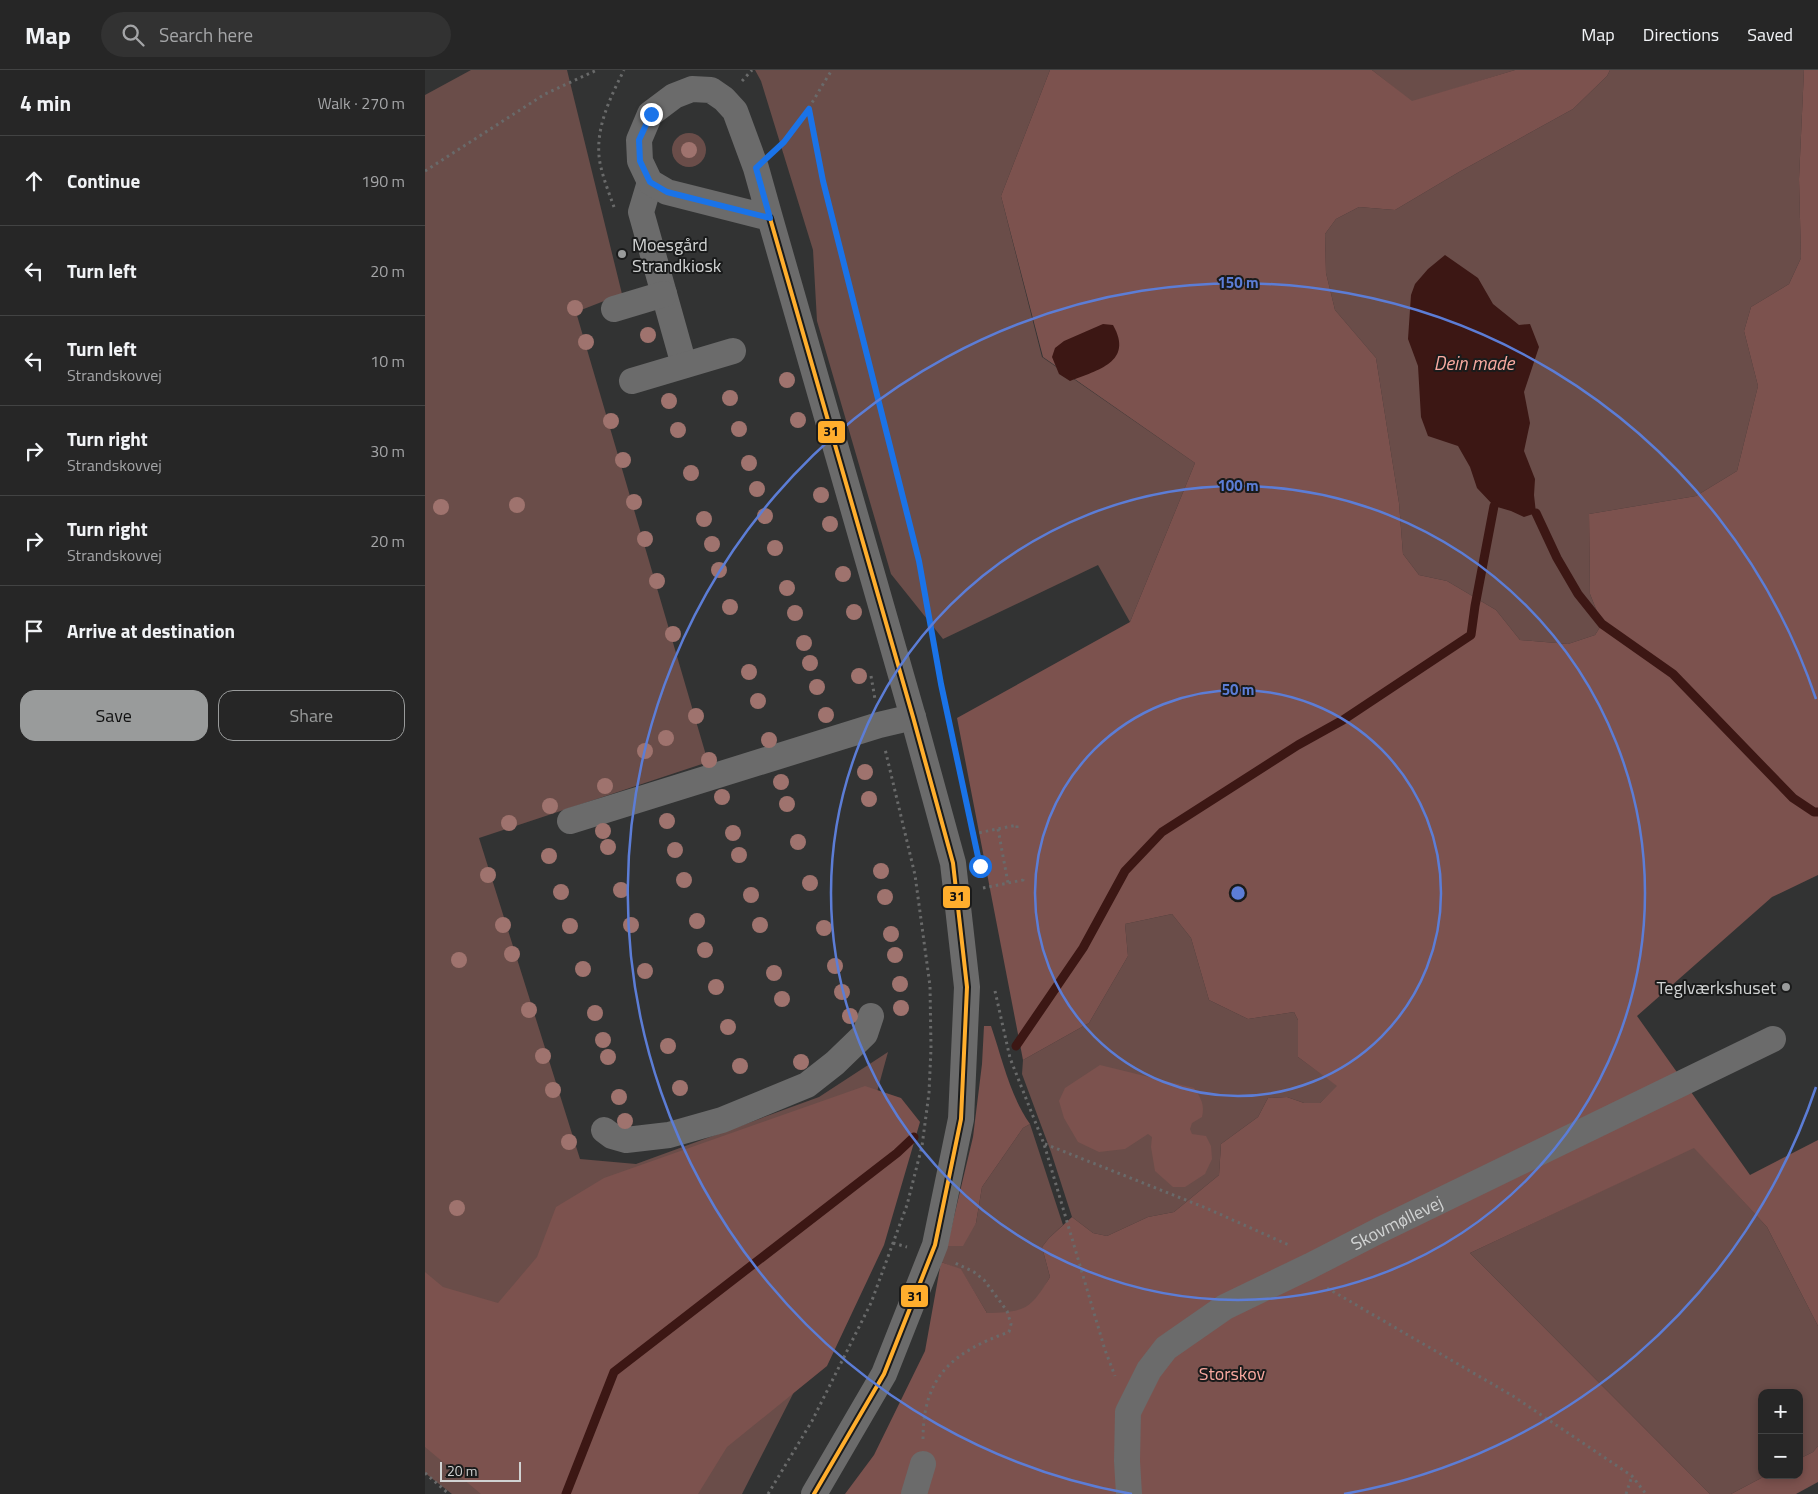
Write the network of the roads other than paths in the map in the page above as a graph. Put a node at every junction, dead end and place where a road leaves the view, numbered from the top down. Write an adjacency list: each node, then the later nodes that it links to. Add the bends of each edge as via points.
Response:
1 (650, 182): 2 (street, via 667,192); 2 (street, via 640,161 639,140 651,114 673,96 693,89 711,90 735,112); 3 (street, via 641,212)
2 (770, 218): 8 (street)
3 (664, 294): 4 (street); 6 (street)
4 (614, 309)
5 (733, 352): 6 (street)
6 (684, 365): 7 (street)
7 (632, 380)
8 (913, 717): 9 (street); 14 (street, via 953,863 967,987 961,1118 935,1245 884,1374)
9 (569, 821)
10 (871, 1016): 12 (street, via 865,1034 807,1085 722,1120 669,1135 627,1140 612,1136)
11 (1773, 1038): 16 (street, Skovmøllevej, via 1225,1307 1166,1348 1149,1370 1128,1412)
12 (605, 1130)
13 (923, 1464): 15 (street)
14 (814, 1494)
15 (914, 1494)
16 (1129, 1494)

